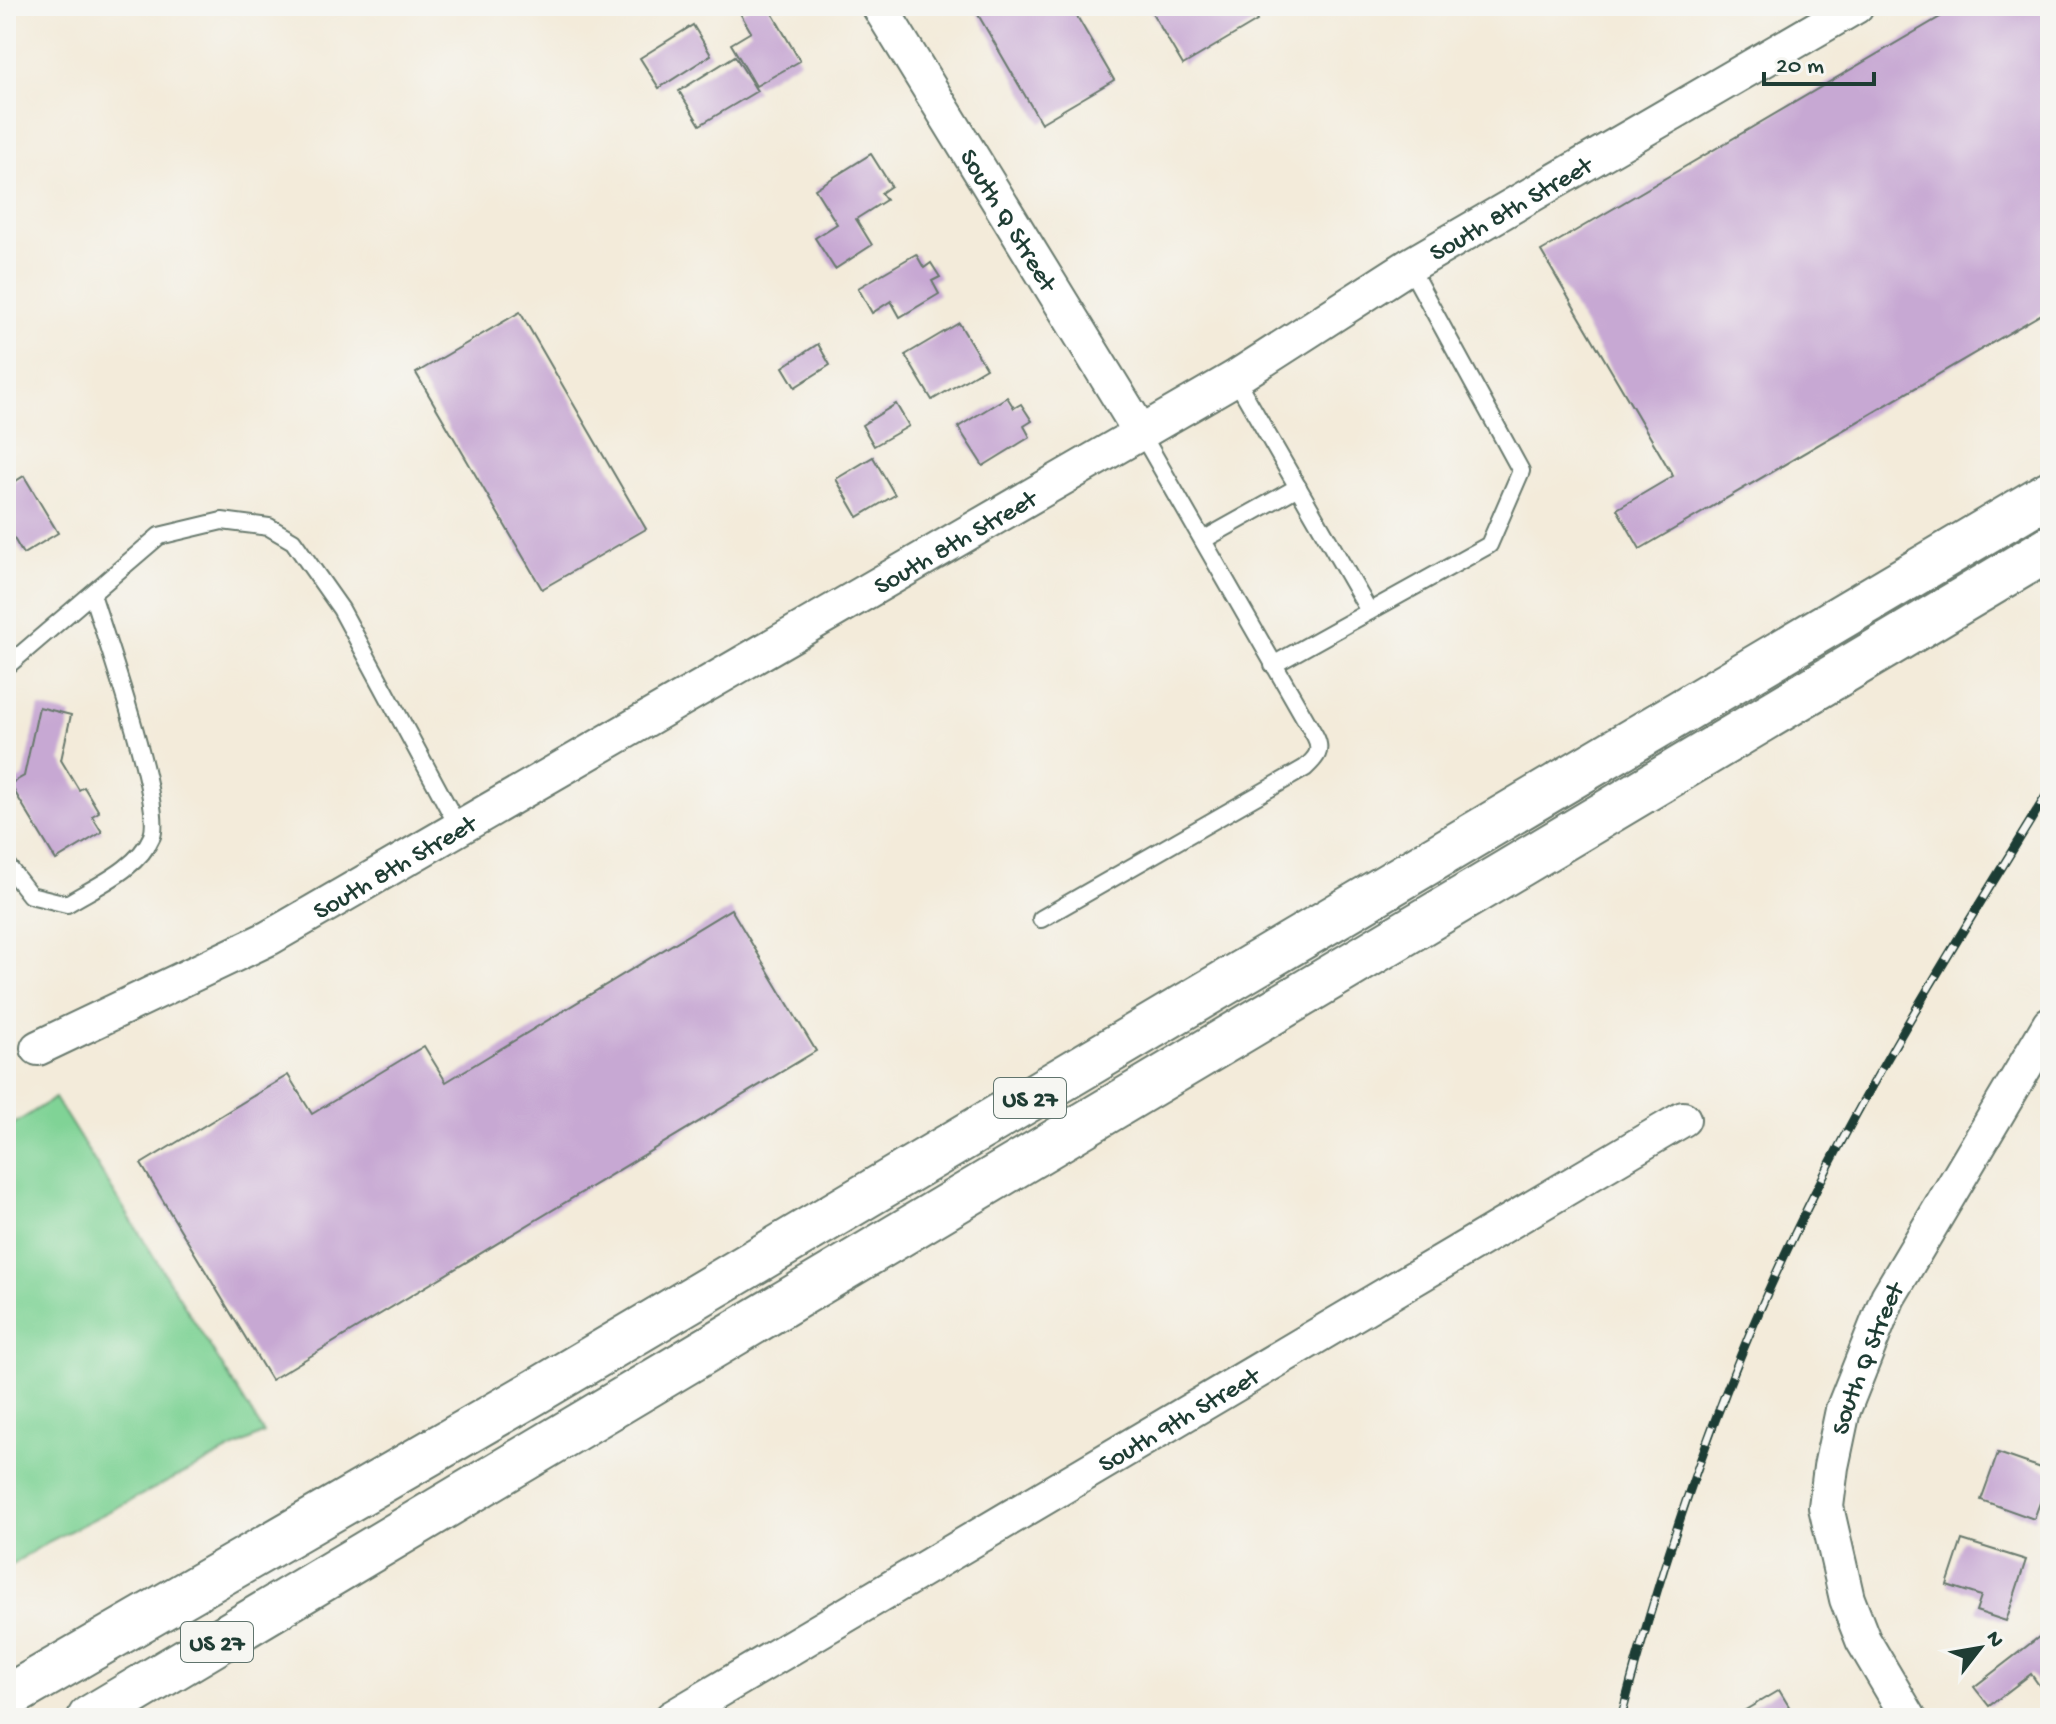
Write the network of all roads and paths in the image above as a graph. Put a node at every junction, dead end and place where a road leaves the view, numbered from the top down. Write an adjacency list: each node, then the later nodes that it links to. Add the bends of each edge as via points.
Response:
1 (879, 6): 5 (street, South Q Street)
2 (1856, 6): 3 (street, South 8th Street)
3 (1409, 266): 4 (street, South 8th Street); 11 (lane, via 1521,471 1489,545)
4 (1235, 378): 5 (street, South 8th Street); 6 (lane)
5 (1140, 431): 8 (lane); 14 (street, South 8th Street)
6 (1298, 487): 8 (lane); 11 (lane)
7 (2050, 493): 20 (highway, US 27, via 565,1374)
8 (1203, 540): 12 (lane)
9 (2050, 548): 21 (highway, US 27)
10 (92, 594): 13 (lane); 14 (lane, via 159,536 222,521 269,527 293,541 341,609); 15 (lane, via 146,778 156,821 151,839 131,865 67,904 30,895)
11 (1369, 611): 12 (lane)
12 (1273, 665): 16 (lane, via 1319,745 1318,756)
13 (6, 667)
14 (459, 828): 18 (street, South 8th Street, via 269,938)
15 (6, 864)
16 (1041, 919)
17 (2050, 1024): 23 (street, South Q Street, via 1888,1297 1843,1410 1831,1467 1826,1507 1847,1599 1863,1640)
18 (38, 1048)
19 (1683, 1119): 22 (street, South 9th Street)
20 (6, 1698)
21 (90, 1718)
22 (672, 1718)
23 (1909, 1718)

